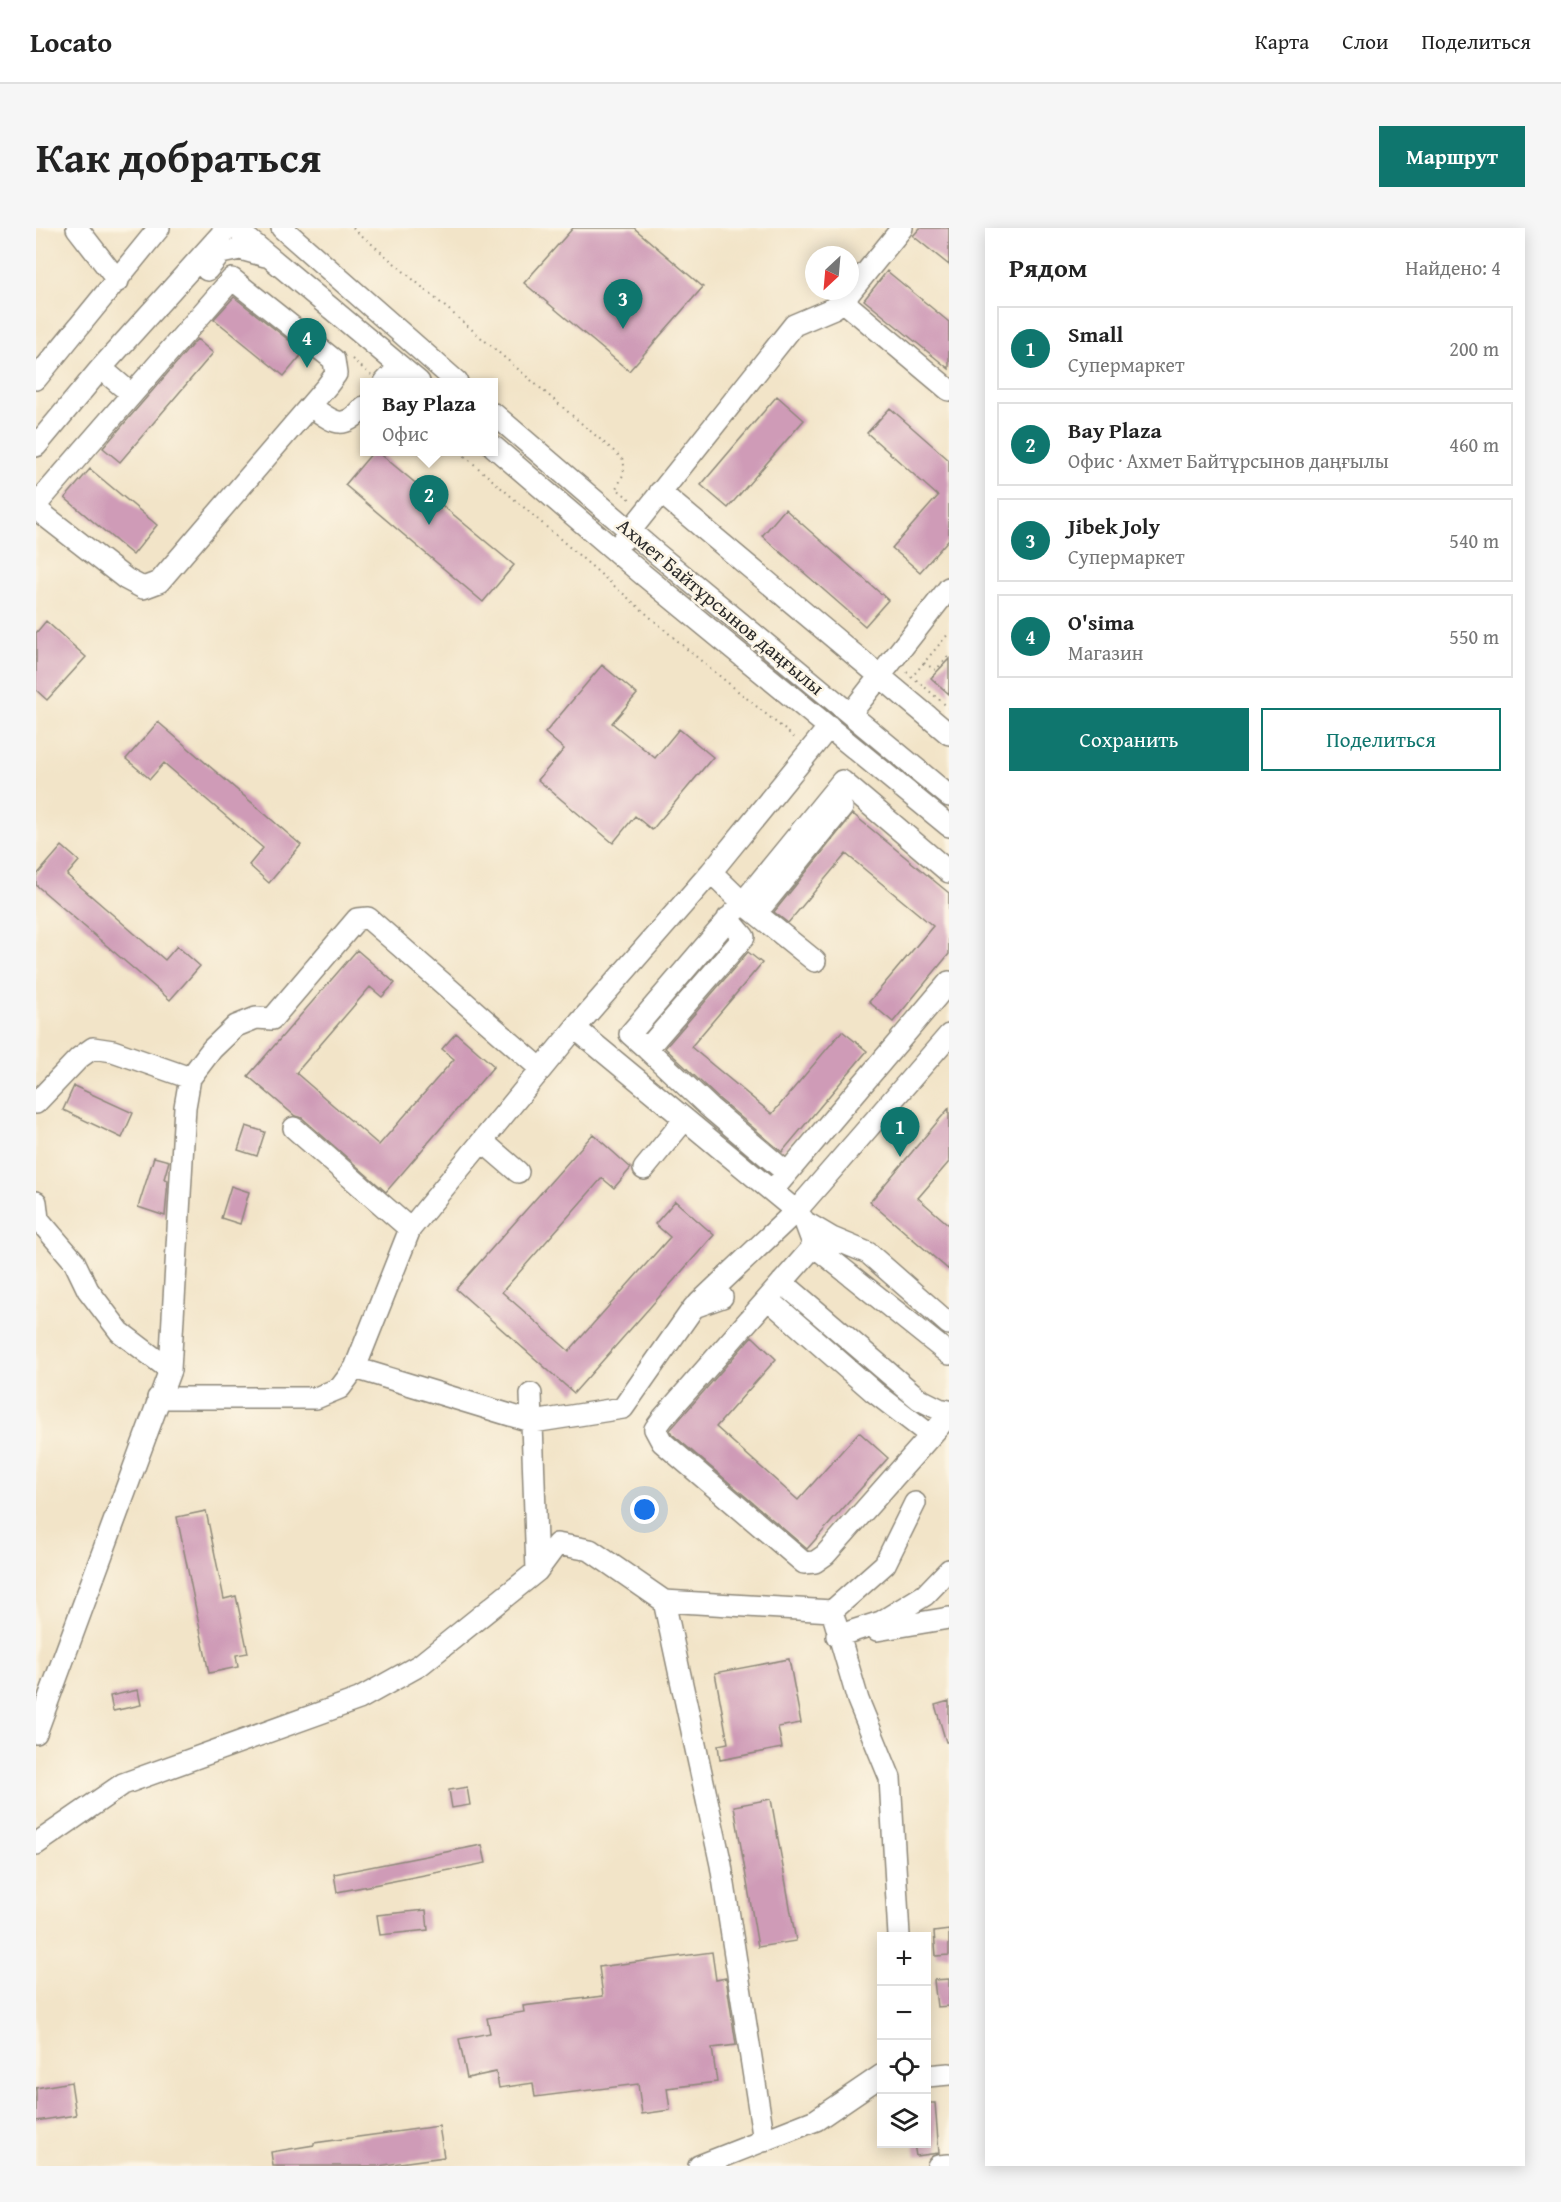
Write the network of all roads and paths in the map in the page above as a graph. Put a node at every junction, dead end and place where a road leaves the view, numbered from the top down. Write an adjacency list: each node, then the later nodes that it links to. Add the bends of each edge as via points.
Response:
1 (77, 228): 10 (street)
2 (159, 228): 10 (street)
3 (227, 228): 13 (street)
4 (235, 228): 9 (street)
5 (282, 228): 11 (street)
6 (303, 228): 11 (street, via 344,266)
7 (353, 228): 32 (path, via 622,458 625,465 616,488)
8 (902, 228): 12 (street)
9 (272, 258): 13 (street, via 240,249 221,253 177,303); 15 (street)
10 (118, 280): 21 (street)
11 (361, 299): 20 (street)
12 (843, 301): 23 (street); 30 (street, via 794,325)
13 (153, 310): 16 (street)
14 (345, 353): 17 (path)
15 (400, 366): 18 (street); 19 (street)
16 (101, 368): 22 (street); 27 (street)
17 (377, 378)
18 (380, 378)
19 (414, 378)
20 (452, 378)
21 (36, 379)
22 (122, 386)
23 (949, 390)
24 (310, 406): 25 (street, via 334,422 354,419); 31 (street, via 159,582 143,588 126,579); 31 (street, via 336,374 334,360 232,279)
25 (360, 411)
26 (498, 417): 33 (street, Ахмет Байтұрсынов даңғылы)
27 (36, 446)
28 (498, 450): 34 (street, Ахмет Байтұрсынов даңғылы)
29 (464, 456): 45 (path)
30 (660, 492): 32 (street); 39 (street)
31 (36, 507)
32 (646, 512): 33 (street)
33 (630, 531): 34 (street); 42 (street, Ахмет Байтұрсынов даңғылы)
34 (614, 550): 43 (street, Ахмет Байтұрсынов даңғылы)
35 (949, 588): 39 (street)
36 (949, 633): 38 (path)
37 (949, 655): 38 (path, via 936,670)
38 (924, 663): 40 (path)
39 (887, 669): 40 (street); 40 (path); 42 (street)
40 (906, 684): 41 (path); 44 (street)
41 (949, 708)
42 (851, 713): 46 (street, Ахмет Байтұрсынов даңғылы)
43 (829, 727): 45 (street); 47 (street, Ахмет Байтұрсынов даңғылы)
44 (949, 734)
45 (809, 750): 48 (street)
46 (949, 796)
47 (949, 826)
48 (711, 872): 50 (street); 53 (street)
49 (949, 872): 50 (street, via 842,781)
50 (740, 905): 51 (street); 63 (street, via 630,1034)
51 (815, 961)
52 (949, 982): 63 (street)
53 (575, 1028): 55 (street); 58 (street)
54 (949, 1035): 66 (street)
55 (541, 1069): 56 (street, via 368,918 357,918 272,1019 256,1018 236,1026); 60 (street)
56 (190, 1078): 57 (street, via 113,1051 93,1048 78,1058); 76 (street, via 185,1107)
57 (36, 1103)
58 (685, 1119): 61 (street); 64 (street)
59 (294, 1128): 67 (street)
60 (482, 1141): 62 (street); 67 (street)
61 (644, 1169)
62 (518, 1172)
63 (787, 1173): 64 (street)
64 (772, 1191): 66 (street)
65 (36, 1202): 76 (street, via 38,1219 74,1261 88,1290 120,1332)
66 (800, 1216): 68 (street); 72 (street); 73 (street, via 832,1238 868,1253)
67 (410, 1229): 75 (street)
68 (814, 1246): 69 (street); 74 (street)
69 (782, 1282): 71 (street); 79 (street, via 919,1399)
70 (722, 1297): 72 (street)
71 (768, 1299): 81 (street, via 874,1392); 81 (street, via 655,1429 662,1442 804,1563 816,1562 825,1555)
72 (694, 1307): 80 (street, via 623,1408)
73 (949, 1324)
74 (949, 1354)
75 (355, 1368): 78 (street, via 340,1388 316,1398); 80 (street)
76 (170, 1370): 78 (street)
77 (531, 1394): 80 (street)
78 (158, 1398): 89 (street)
79 (949, 1413): 81 (street)
80 (533, 1422): 83 (street)
81 (930, 1435)
82 (915, 1503): 86 (street, via 885,1564)
83 (537, 1570): 85 (street, via 557,1544 590,1550); 90 (street, via 420,1665 359,1699 123,1784)
84 (949, 1570): 88 (street, via 925,1595 881,1622)
85 (664, 1601): 86 (street); 95 (street, via 721,1865)
86 (832, 1611): 88 (street)
87 (949, 1618): 88 (street)
88 (837, 1636): 91 (street, via 890,1778)
89 (36, 1733)
90 (36, 1844)
91 (899, 1932)
92 (949, 2074): 93 (street)
93 (931, 2076)
94 (877, 2078): 95 (street, via 816,2120)
95 (764, 2140): 97 (street)
96 (949, 2165): 98 (street)
97 (700, 2166)
98 (938, 2166)

